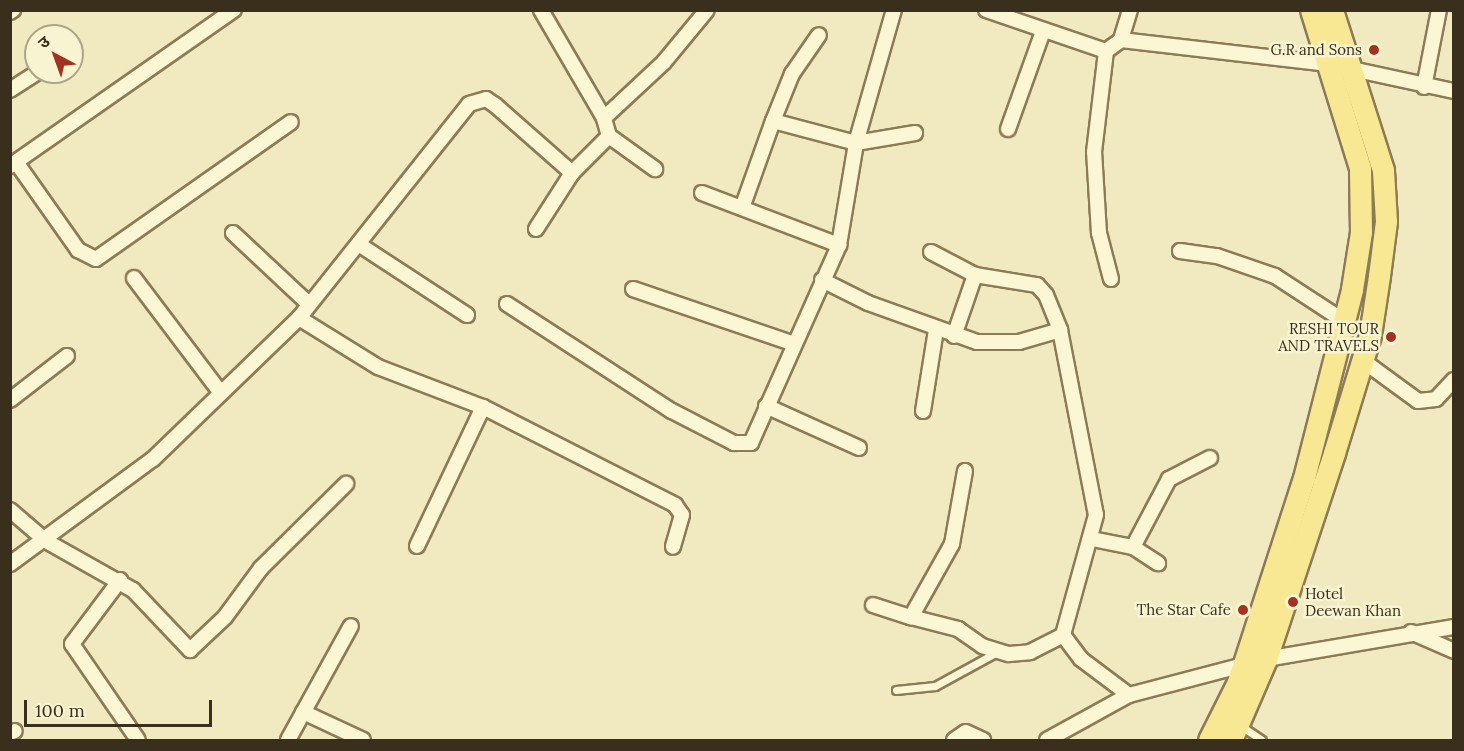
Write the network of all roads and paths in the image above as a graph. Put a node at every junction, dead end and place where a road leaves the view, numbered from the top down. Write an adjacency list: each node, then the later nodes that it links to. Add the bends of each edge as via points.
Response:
1 (234, 10): 27 (street)
2 (541, 10): 20 (street)
3 (894, 10): 26 (street)
4 (986, 10): 10 (street)
5 (1130, 10): 12 (street)
6 (1311, 10): 14 (main road)
7 (1332, 10): 15 (main road)
8 (1439, 10): 17 (street)
9 (700, 13): 20 (street, via 664,62)
10 (1043, 31): 13 (street); 23 (street)
11 (819, 35): 21 (street, via 792,74)
12 (1121, 40): 13 (street); 14 (street)
13 (1106, 51): 40 (street, via 1094,179)
14 (1329, 64): 47 (main road, via 1360,168 1361,232)
15 (1352, 69): 17 (street); 53 (main road, via 1383,170 1386,221)
16 (24, 81): 18 (street)
17 (1424, 87): 19 (street)
18 (10, 90)
19 (1454, 91)
20 (604, 118): 25 (street)
21 (773, 121): 26 (street); 31 (street)
22 (291, 123): 27 (street, via 96,259 78,250)
23 (1008, 129)
24 (915, 133): 26 (street)
25 (609, 136): 28 (street); 29 (street)
26 (856, 143): 35 (street)
27 (13, 164)
28 (655, 170)
29 (572, 173): 32 (street); 34 (street, via 495,105 477,99)
30 (702, 193): 31 (street)
31 (742, 208): 35 (street)
32 (536, 229)
33 (233, 233): 43 (street)
34 (360, 245): 43 (street); 45 (street)
35 (839, 245): 41 (street)
36 (1180, 251): 47 (street, via 1217,256 1275,276)
37 (931, 252): 38 (street)
38 (975, 275): 49 (street, via 1036,285); 50 (street)
39 (134, 278): 55 (street)
40 (1111, 279)
41 (822, 280): 48 (street); 51 (street)
42 (633, 289): 51 (street)
43 (309, 304): 46 (street)
44 (507, 304): 57 (street, via 672,411 741,446 755,439)
45 (467, 315)
46 (299, 318): 55 (street); 58 (street, via 378,367)
47 (1344, 321): 82 (main road, via 1304,478)
48 (936, 330): 50 (street); 59 (street)
49 (1060, 330): 50 (street, via 1008,343); 65 (street, via 1096,515)
50 (954, 336)
51 (792, 343): 57 (street)
52 (67, 356): 56 (street)
53 (1362, 360): 54 (street, via 1418,400 1436,399); 81 (main road)
54 (1454, 380)
55 (221, 393): 66 (street, via 153,459)
56 (10, 400)
57 (766, 406): 60 (street)
58 (483, 407): 67 (street); 68 (street, via 679,508)
59 (923, 411)
60 (859, 448)
61 (1210, 458): 69 (street, via 1169,479)
62 (965, 471): 74 (street, via 952,544)
63 (346, 484): 72 (street, via 261,568 194,649 182,646)
64 (10, 510): 66 (street)
65 (1092, 539): 69 (street); 78 (street)
66 (46, 541): 71 (street); 72 (street)
67 (417, 546)
68 (673, 547)
69 (1133, 547): 70 (street)
70 (1158, 562)
71 (10, 564)
72 (120, 580): 87 (street, via 72,644)
73 (873, 605): 74 (street)
74 (911, 617): 80 (street, via 958,629)
75 (351, 626): 85 (street)
76 (1454, 627): 77 (street)
77 (1409, 631): 79 (street); 81 (street)
78 (1063, 635): 80 (street, via 1021,655); 84 (street, via 1081,659)
79 (1454, 651)
80 (997, 652): 83 (lane, via 935,686)
81 (1266, 659): 82 (street); 86 (main road)
82 (1244, 666): 84 (street); 93 (main road)
83 (896, 690)
84 (1129, 694): 92 (street)
85 (303, 712): 88 (street); 89 (street)
86 (1235, 732): 94 (lane)
87 (138, 741)
88 (288, 741)
89 (363, 741)
90 (954, 741): 91 (street, via 966,732)
91 (983, 741)
92 (1047, 741)
93 (1209, 741)
94 (1262, 741)

